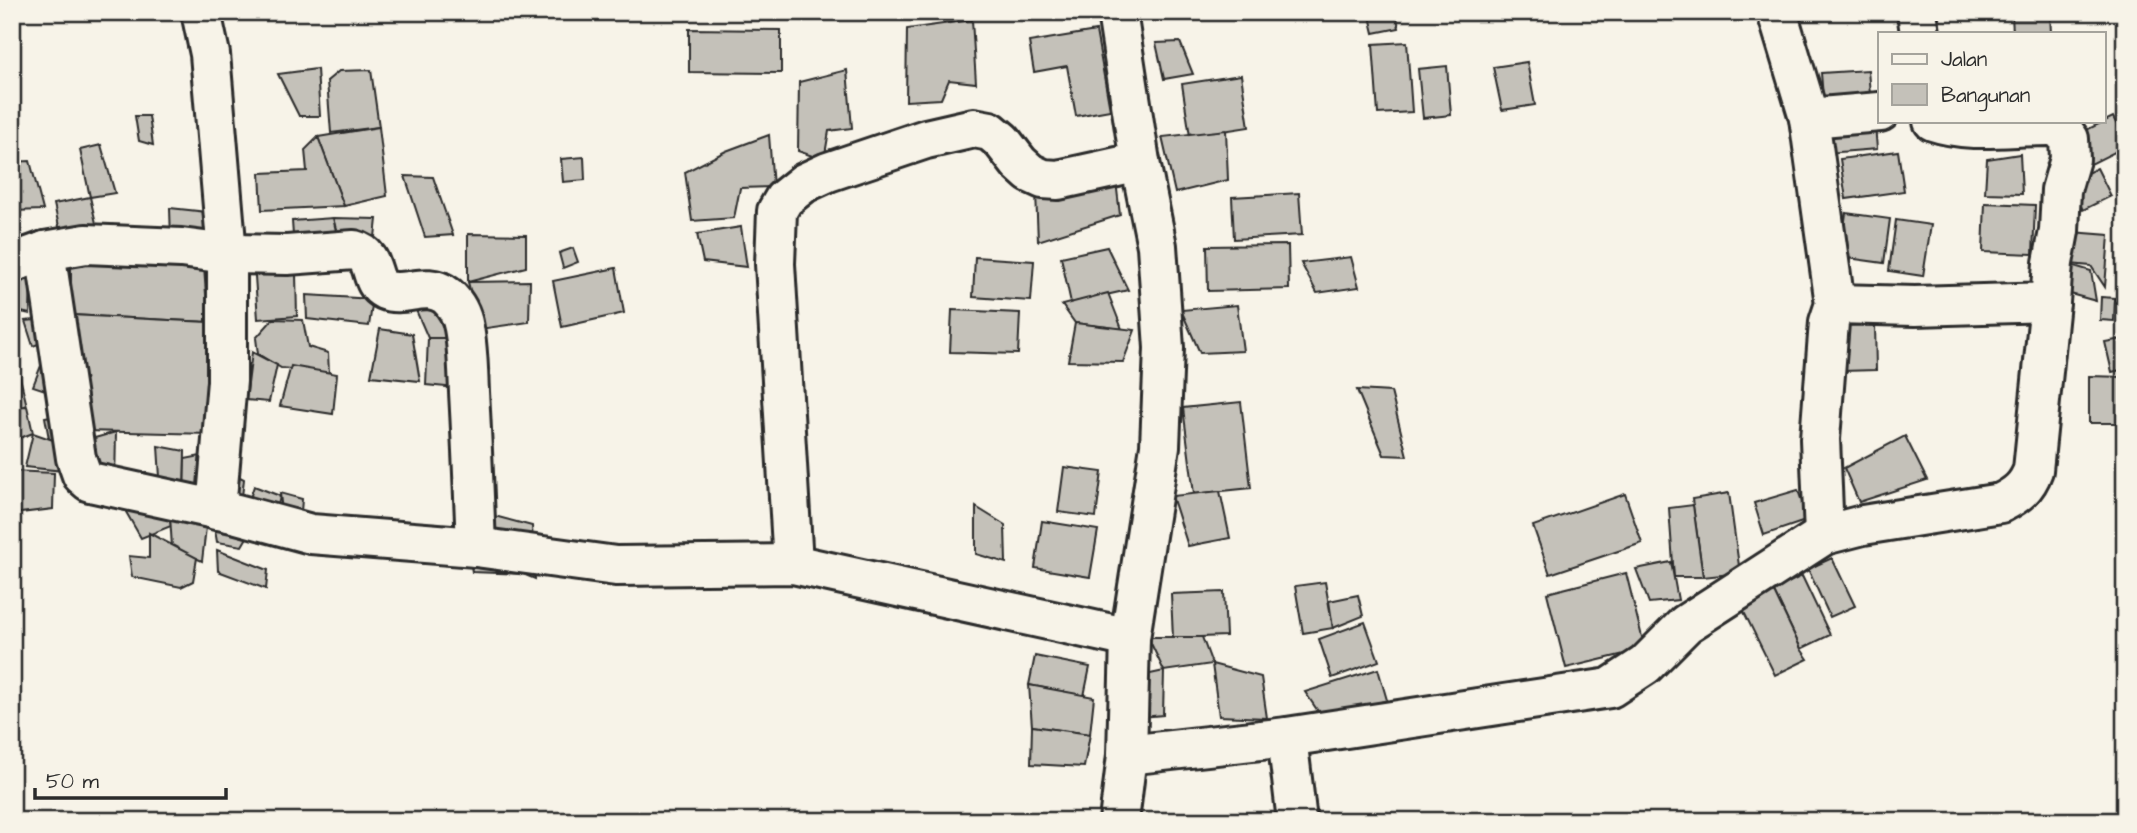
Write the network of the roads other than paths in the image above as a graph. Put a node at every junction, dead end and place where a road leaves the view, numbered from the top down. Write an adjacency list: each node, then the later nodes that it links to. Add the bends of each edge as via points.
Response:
1 (201, 12): 10 (street, via 210,54)
2 (1117, 12): 9 (street)
3 (1777, 12): 7 (street)
4 (1917, 12): 5 (street)
5 (1920, 32)
6 (1878, 112): 7 (street)
7 (1809, 117): 13 (street)
8 (1936, 122): 12 (street, via 1968,128 2053,126 2069,139)
9 (1140, 162): 17 (street, via 1058,180 1043,179 1030,173 990,131 974,128 828,172 804,183 784,200 777,211 775,264); 18 (street, via 1157,246 1164,348 1160,446)
10 (227, 254): 11 (street, via 86,244); 14 (street, via 227,381); 16 (street, via 354,250 367,257 382,289 432,289 457,307 465,330)
11 (28, 257): 14 (street, via 82,475 101,486)
12 (2050, 302): 13 (street); 15 (street, via 2033,470 2022,489 2001,503)
13 (1835, 304): 15 (street, via 1829,322 1821,439)
14 (216, 510): 16 (street, via 311,534)
15 (1824, 535): 19 (street, via 1686,624 1645,665 1610,688)
16 (476, 547): 17 (street, via 617,566)
17 (793, 564): 18 (street)
18 (1130, 638): 20 (street)
19 (1287, 737): 20 (street); 22 (street)
20 (1127, 755): 21 (street)
21 (1119, 821)
22 (1297, 821)

